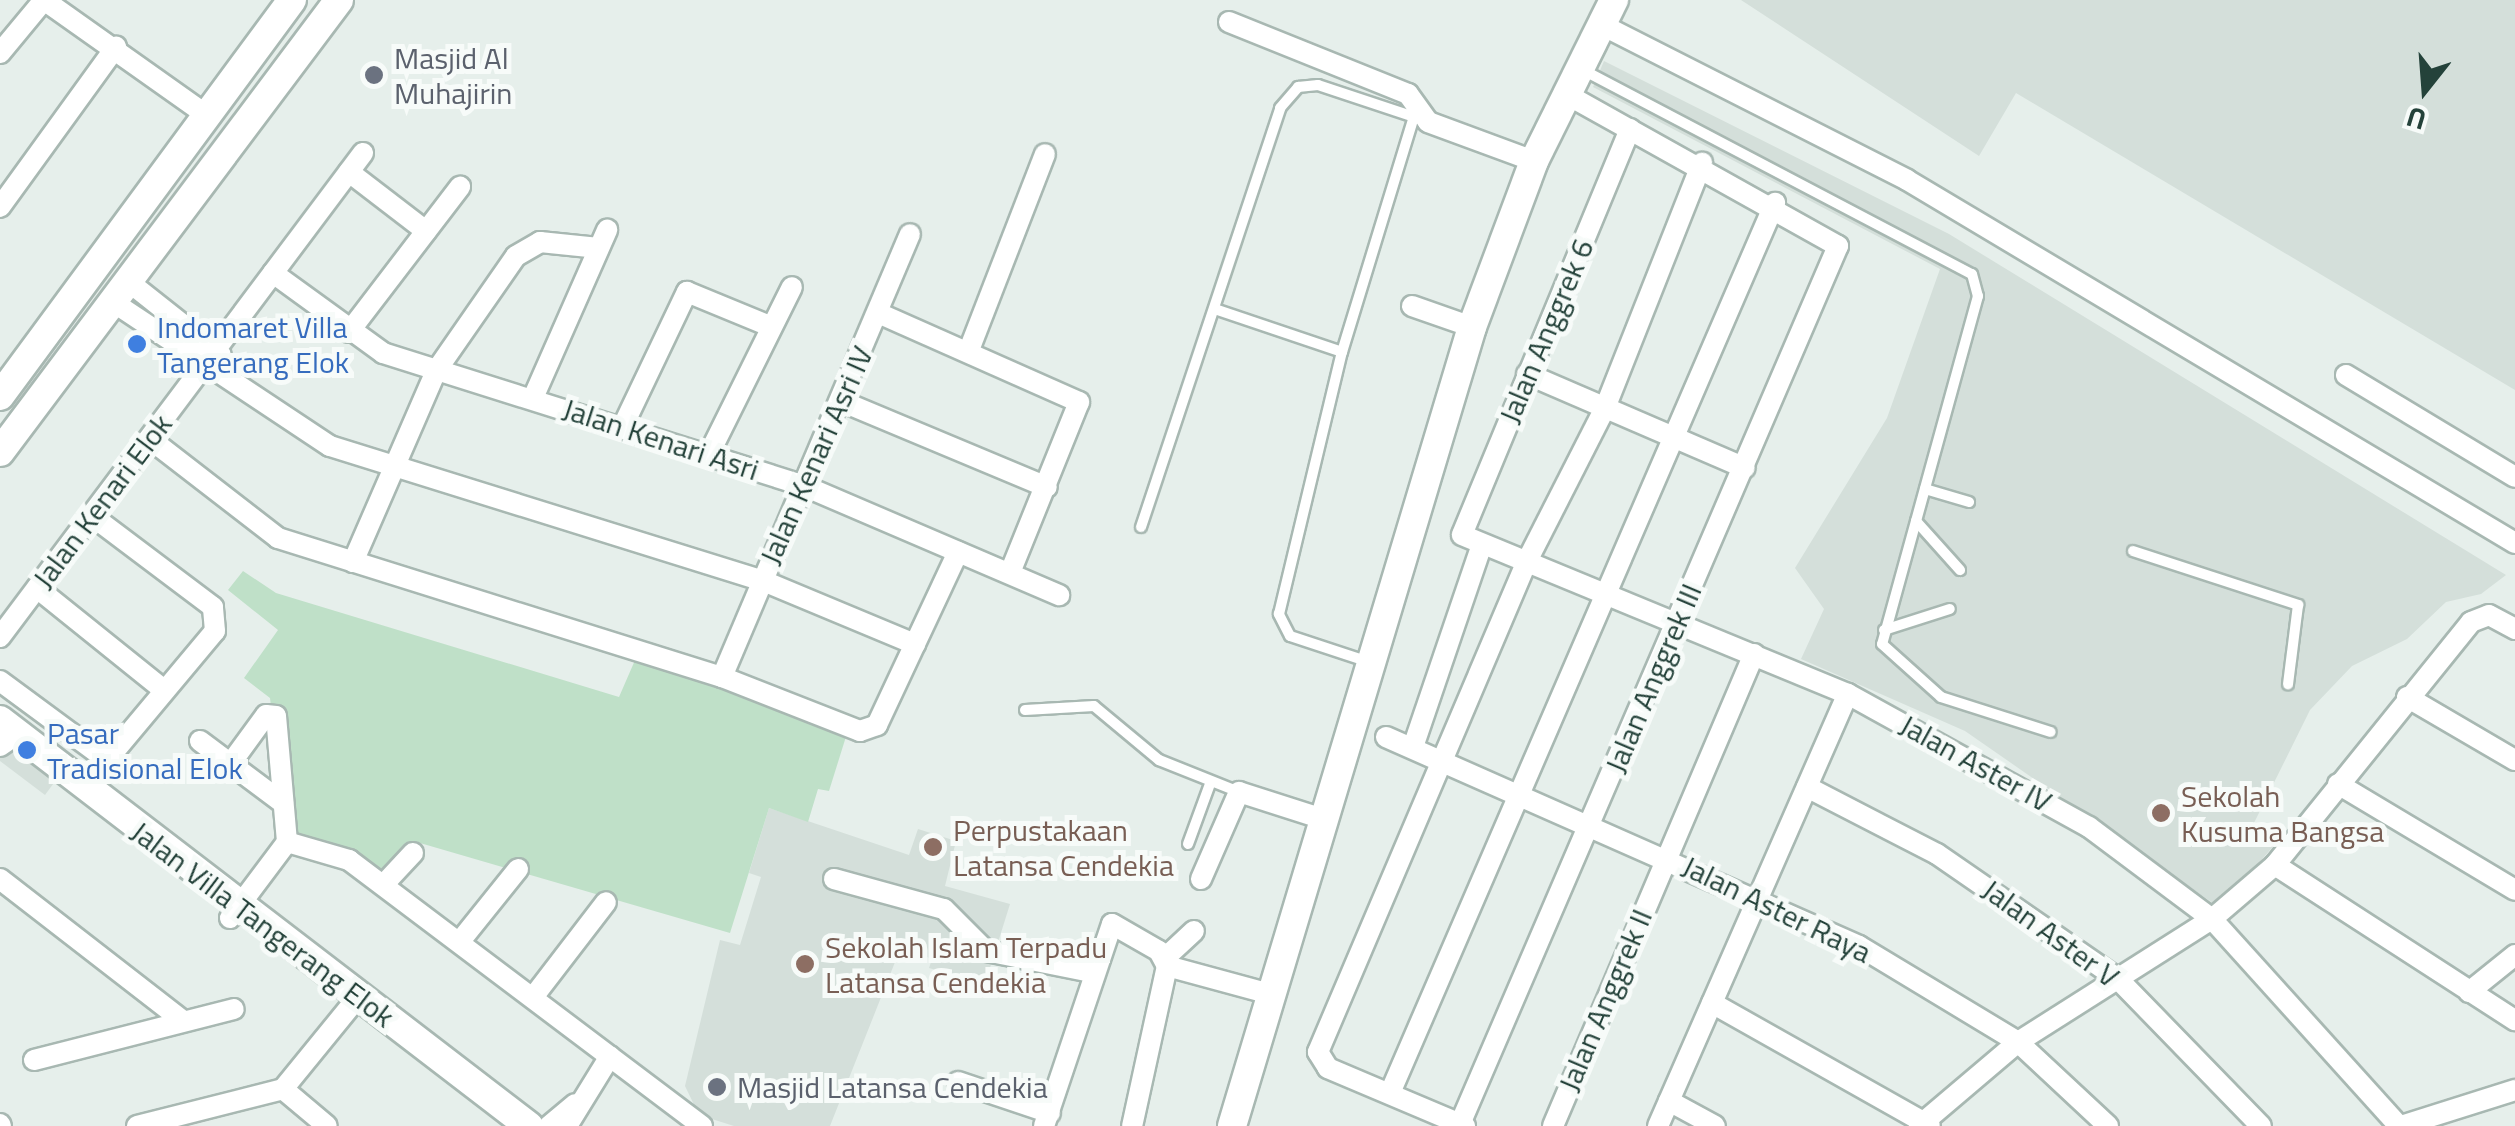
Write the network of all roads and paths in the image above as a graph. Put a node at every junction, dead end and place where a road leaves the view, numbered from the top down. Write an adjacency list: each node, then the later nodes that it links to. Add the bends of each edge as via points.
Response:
1 (44, 0): 7 (street); 8 (street)
2 (292, 0): 11 (street)
3 (1614, 0): 6 (street)
4 (334, 2): 27 (street)
5 (1229, 22): 12 (street, via 1408,94)
6 (1602, 26): 9 (street); 62 (street, via 1907,180)
7 (116, 47): 11 (street); 21 (street)
8 (0, 53)
9 (1582, 70): 10 (street); 56 (lane, via 1972,274 1978,296)
10 (1570, 96): 13 (street); 16 (street)
11 (208, 116): 24 (street)
12 (1421, 119): 16 (street); 29 (lane, via 1329,88 1298,87 1280,108); 36 (lane)
13 (1630, 129): 17 (street); 39 (street, Jalan Anggrek 6)
14 (363, 153): 18 (street, Jalan Kenari Elok)
15 (1045, 154): 35 (street)
16 (1534, 161): 32 (street)
17 (1702, 162): 20 (street); 45 (street)
18 (349, 172): 22 (street); 25 (street, Jalan Kenari Elok)
19 (460, 186): 22 (street)
20 (1776, 203): 47 (street); 52 (street, Jalan Anggrek III, via 1831,234 1838,246)
21 (0, 207)
22 (426, 230): 33 (street)
23 (910, 234): 30 (street, Jalan Kenari Asri IV)
24 (94, 271): 27 (street); 42 (street)
25 (273, 273): 33 (street, Jalan Kenari Asri); 34 (street, Jalan Kenari Elok)
26 (792, 287): 31 (street)
27 (121, 292): 34 (street); 37 (street); 49 (street)
28 (1412, 306): 32 (street)
29 (1215, 309): 36 (lane); 60 (lane)
30 (878, 313): 35 (street); 44 (street, Jalan Kenari Asri IV)
31 (770, 326): 46 (street, via 687,292); 50 (street)
32 (1472, 327): 81 (street)
33 (349, 332): 38 (street, Jalan Kenari Asri)
34 (215, 346): 37 (street, Jalan Kenari Elok); 41 (street)
35 (969, 350): 55 (street, via 1079,402)
36 (1342, 352): 81 (lane, via 1278,626)
37 (201, 364): 41 (street); 48 (street, Jalan Kenari Elok)
38 (436, 371): 43 (street, Jalan Kenari Asri); 43 (street, via 526,249 540,242 603,239); 51 (street)
39 (1527, 374): 45 (street); 61 (street, Jalan Anggrek 6)
40 (2346, 375): 53 (street)
41 (234, 376): 51 (street, via 330,446)
42 (0, 396)
43 (533, 398): 46 (street, Jalan Kenari Asri)
44 (841, 401): 54 (street, Jalan Kenari Asri IV); 55 (street)
45 (1604, 408): 47 (street); 66 (street)
46 (622, 428): 50 (street, Jalan Kenari Asri)
47 (1671, 436): 52 (street); 72 (street)
48 (150, 439): 58 (street, Jalan Kenari Elok); 67 (street, via 278,538)
49 (3, 442)
50 (710, 452): 54 (street, Jalan Kenari Asri)
51 (392, 465): 67 (street); 70 (street)
52 (1745, 468): 75 (street, Jalan Anggrek III)
53 (2515, 477)
54 (802, 485): 65 (street, Jalan Kenari Asri); 70 (street, Jalan Kenari Asri IV)
55 (1047, 487): 69 (street)
56 (1924, 489): 57 (lane); 59 (lane)
57 (1970, 502)
58 (94, 518): 71 (street, Jalan Kenari Elok); 85 (street, via 220,618)
59 (1916, 521): 68 (lane); 77 (lane)
60 (1141, 527)
61 (1462, 535): 63 (street, Jalan Aster IV)
62 (2515, 542)
63 (1482, 544): 66 (street, Jalan Aster IV); 93 (street)
64 (2132, 550): 84 (lane, via 2298,606)
65 (958, 552): 69 (street, Jalan Kenari Asri); 79 (street)
66 (1527, 561): 72 (street, Jalan Aster IV); 96 (street)
67 (353, 562): 82 (street)
68 (1960, 570)
69 (1010, 574): 73 (street, Jalan Kenari Asri)
70 (760, 580): 79 (street); 82 (street, Jalan Kenari Asri IV)
71 (37, 588): 78 (street, Jalan Kenari Elok); 85 (street)
72 (1604, 592): 75 (street, Jalan Aster IV); 101 (street)
73 (1058, 595)
74 (1950, 609): 77 (lane)
75 (1677, 622): 80 (street, Jalan Aster IV); 104 (street, Jalan Anggrek III)
76 (2515, 629): 87 (street, via 2478,616)
77 (1884, 630): 89 (lane, via 1886,654 1942,697)
78 (0, 637)
79 (915, 644): 82 (street, via 871,731)
80 (1754, 654): 86 (street, Jalan Aster IV); 108 (street, Jalan Anggrek II)
81 (1370, 662): 103 (street)
82 (722, 678)
83 (0, 680): 85 (street, via 107,760)
84 (2288, 684)
85 (164, 690)
86 (1848, 694): 99 (street); 119 (street, Jalan Aster IV, via 2088,827)
87 (2407, 696): 94 (street); 98 (street)
88 (1026, 710): 97 (lane, via 1094,706 1159,760)
89 (2051, 732)
90 (4, 738): 118 (street, Jalan Villa Tangerang Elok)
91 (1386, 738): 93 (street, Jalan Aster Raya)
92 (200, 740): 95 (street)
93 (1413, 747): 96 (street, Jalan Aster Raya)
94 (2515, 760)
95 (231, 763): 102 (street); 102 (street, via 266,715 276,716)
96 (1448, 763): 101 (street, Jalan Aster Raya); 140 (street, via 1318,1052 1328,1068)
97 (1210, 784): 100 (lane); 106 (lane)
98 (2338, 784): 109 (street); 115 (street)
99 (1807, 787): 116 (street); 125 (street, Jalan Aster V, via 1936,854)
100 (1238, 792): 103 (street); 113 (street)
101 (1519, 793): 104 (street, Jalan Aster Raya); 140 (street)
102 (283, 803): 105 (street)
103 (1320, 818): 127 (street)
104 (1591, 824): 108 (street, Jalan Aster Raya); 147 (street, Jalan Anggrek III)
105 (287, 842): 114 (street, via 349,860); 118 (street)
106 (1188, 844)
107 (413, 852): 114 (street)
108 (1666, 856): 116 (street, Jalan Aster Raya); 155 (street, Jalan Anggrek II)
109 (2275, 865): 119 (street); 126 (street)
110 (518, 869): 121 (street)
111 (0, 878): 133 (street)
112 (834, 878): 124 (street, via 944,909 986,951)
113 (1201, 879)
114 (385, 883): 121 (street)
115 (2515, 890)
116 (1759, 896): 130 (street); 134 (street, Jalan Aster Raya)
117 (606, 902): 128 (street)
118 (234, 913): 129 (street, Jalan Villa Tangerang Elok)
119 (2212, 919): 125 (street); 160 (street, Jalan Aster IV)
120 (1194, 931): 123 (street)
121 (461, 940): 128 (street)
122 (2515, 955): 126 (street)
123 (1166, 961): 124 (street, via 1108,925); 127 (street); 153 (street)
124 (1091, 972): 145 (street)
125 (2118, 978): 134 (street); 159 (street, Jalan Aster V)
126 (2469, 992): 132 (street)
127 (1270, 994): 154 (street)
128 (534, 996): 135 (street)
129 (353, 1002): 138 (street); 144 (street, Jalan Villa Tangerang Elok)
130 (1712, 1003): 141 (street); 146 (street)
131 (234, 1009): 133 (street)
132 (2515, 1020)
133 (183, 1022): 136 (street)
134 (2018, 1042): 146 (street); 158 (street, Jalan Aster Raya)
135 (610, 1056): 142 (street); 152 (street)
136 (34, 1060)
137 (958, 1082): 145 (street)
138 (283, 1089): 148 (street); 149 (street)
139 (2515, 1090): 160 (street)
140 (1390, 1093): 143 (street)
141 (1669, 1101): 156 (street); 157 (street)
142 (577, 1104): 150 (street); 151 (street)
143 (1430, 1120): 147 (street)
144 (510, 1122)
145 (1048, 1122)
146 (1925, 1124)
147 (1463, 1125)
148 (137, 1126)
149 (326, 1126)
150 (549, 1126)
151 (567, 1126)
152 (702, 1126)
153 (1132, 1126)
154 (1232, 1126)
155 (1553, 1126)
156 (1658, 1126)
157 (1715, 1126)
158 (2108, 1126)
159 (2261, 1126)
160 (2400, 1126)

